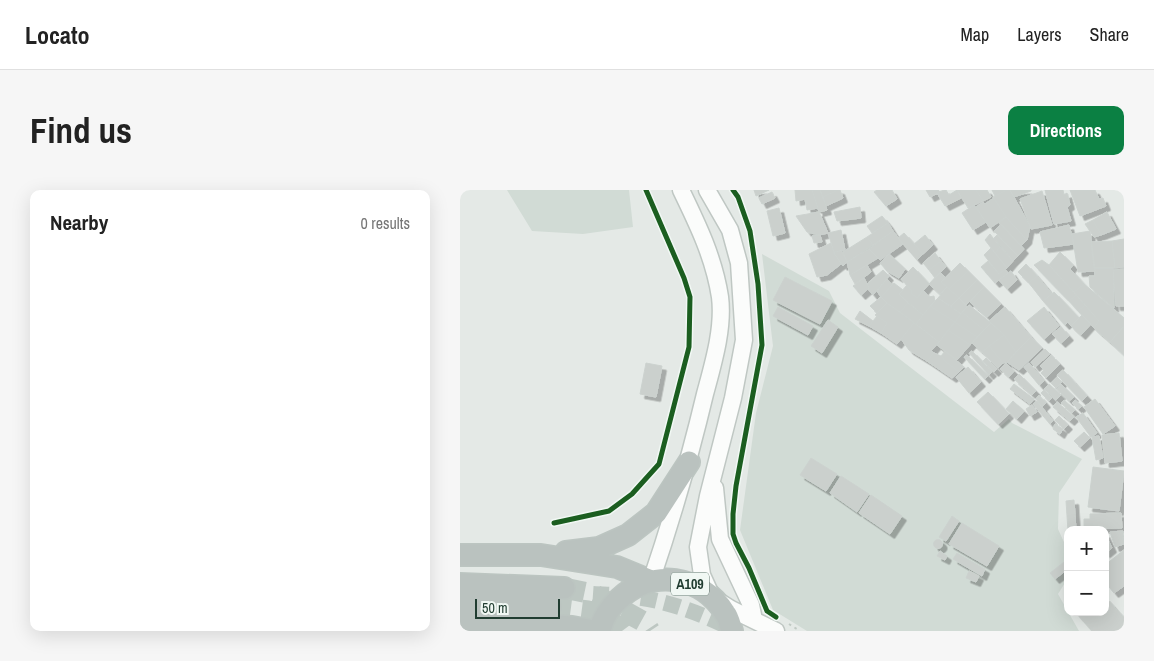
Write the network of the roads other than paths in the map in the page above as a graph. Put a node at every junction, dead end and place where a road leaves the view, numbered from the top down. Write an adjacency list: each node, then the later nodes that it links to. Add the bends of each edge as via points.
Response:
1 (681, 190): 3 (main road, via 705,240 720,299 718,341)
2 (707, 190): 4 (main road, via 730,230 739,263 744,340)
3 (689, 462): 6 (highway, via 656,513 628,535 599,548); 7 (main road)
4 (713, 476): 10 (main road, via 698,547 702,576); 14 (main road, via 720,539 751,605)
5 (460, 555): 6 (highway)
6 (541, 555): 7 (highway, via 618,567)
7 (651, 581): 10 (highway, A109, via 672,579 694,585); 16 (highway, A109, via 639,584 612,605)
8 (460, 584): 9 (highway)
9 (564, 588)
10 (712, 597): 14 (main road); 17 (highway, A109, via 726,614)
11 (460, 602): 12 (highway)
12 (550, 606)
13 (460, 620): 15 (highway)
14 (754, 620): 18 (main road)
15 (593, 631)
16 (600, 631)
17 (732, 631)
18 (776, 631)

